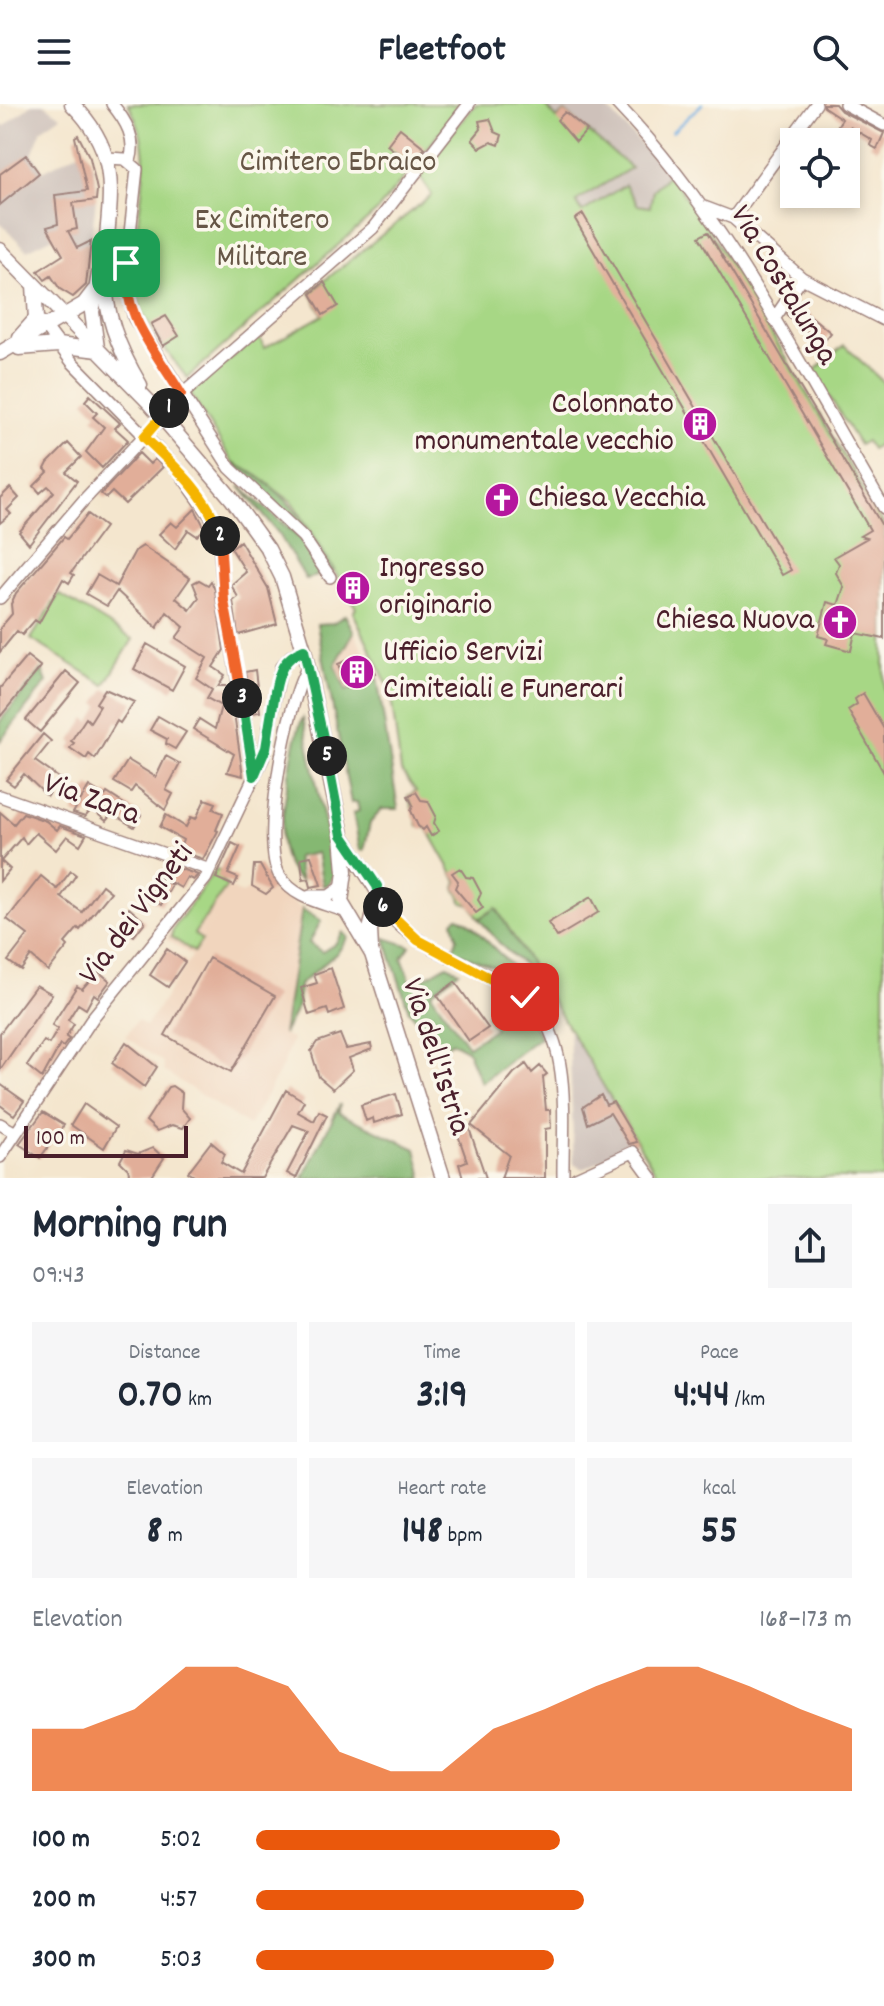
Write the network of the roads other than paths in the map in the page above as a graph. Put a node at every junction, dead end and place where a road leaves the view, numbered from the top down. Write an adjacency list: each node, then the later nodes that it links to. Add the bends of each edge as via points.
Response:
1 (72, 104): 8 (main road)
2 (112, 104): 9 (street, via 130,132)
3 (469, 104): 25 (street, via 373,228)
4 (617, 104): 10 (street, Via Costalunga)
5 (816, 104): 11 (street)
6 (845, 104): 7 (street)
7 (884, 125)
8 (107, 158): 9 (street); 12 (main road, via 112,183)
9 (130, 161): 25 (street, via 138,179 125,271 128,302)
10 (704, 207): 11 (street); 19 (street, Via Costalunga)
11 (733, 218): 14 (street)
12 (109, 223): 16 (main road); 26 (main road, via 109,313 121,350)
13 (0, 250): 15 (main road)
14 (802, 278): 19 (street); 20 (street)
15 (33, 285): 17 (main road); 18 (main road)
16 (96, 287): 18 (main road, via 84,304); 23 (main road, via 92,325)
17 (38, 311): 21 (street); 24 (main road, via 24,335)
18 (64, 316): 21 (main road); 23 (main road)
19 (774, 319): 28 (street, Via Costalunga)
20 (884, 320)
21 (46, 328): 22 (street); 24 (main road)
22 (58, 345): 23 (main road); 24 (main road); 27 (street)
23 (98, 350): 26 (main road)
24 (0, 353)
25 (178, 398): 27 (street, bridge); 29 (street, via 239,477 303,537)
26 (150, 403): 31 (main road, Via dell'Istria, via 268,549 293,607)
27 (147, 433): 30 (street); 35 (street, via 218,527 224,601)
28 (884, 508)
29 (330, 577)
30 (0, 598)
31 (304, 650): 32 (main road, Via dell'Istria); 35 (street, Via dei Vigneti, via 281,667 266,748)
32 (308, 667): 33 (main road, Via dell'Istria); 34 (street)
33 (317, 711): 34 (street, via 307,703); 37 (main road, Via dell'Istria)
34 (290, 712): 41 (street, via 271,841 280,876)
35 (254, 776): 38 (street, Via dei Vigneti)
36 (0, 796): 38 (street, Via Zara)
37 (342, 835): 39 (main road, Via dell'Istria); 40 (main road, Via dell'Istria)
38 (210, 870): 46 (street, Via dei Vigneti, via 94,1016)
39 (372, 880): 40 (main road, via 353,878); 42 (main road, Via dell'Istria)
40 (342, 887): 41 (street, via 329,896); 43 (main road, Via dell'Istria, via 341,902)
41 (301, 895): 43 (street)
42 (379, 902): 43 (main road, via 368,914); 44 (main road, Via dell'Istria, via 370,930); 49 (street, via 418,940 501,983 538,1010 559,1063)
43 (349, 913): 44 (main road, Via dell'Istria)
44 (372, 954): 48 (main road, Via dell'Istria)
45 (0, 1124): 46 (street)
46 (16, 1133): 47 (street, Via dei Vigneti)
47 (0, 1157)
48 (443, 1178)
49 (563, 1178)
50 (576, 1178): 51 (street, via 633,1152)
51 (652, 1178)

